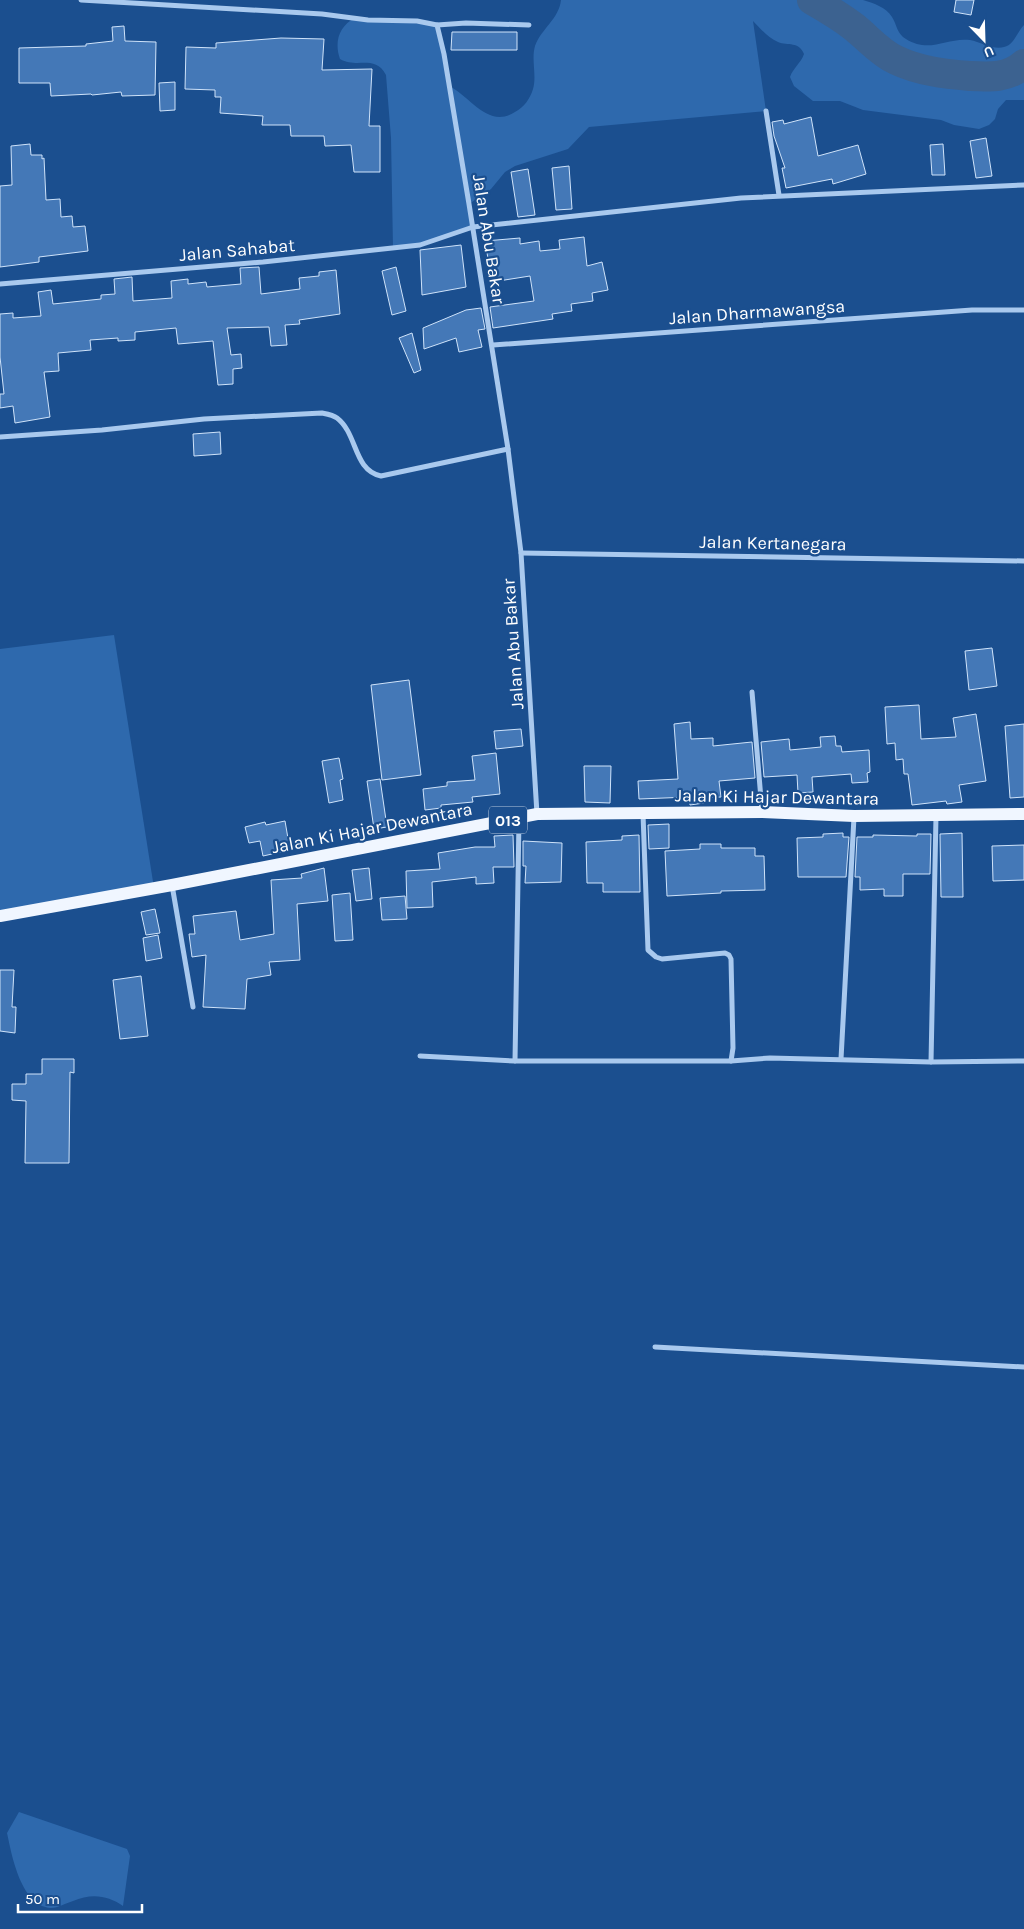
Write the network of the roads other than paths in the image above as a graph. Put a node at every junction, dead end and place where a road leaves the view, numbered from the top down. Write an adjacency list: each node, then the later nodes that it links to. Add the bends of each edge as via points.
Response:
1 (81, 0): 2 (street)
2 (174, 3): 3 (street)
3 (437, 25): 4 (street); 8 (street, Jalan Abu Bakar)
4 (529, 26)
5 (766, 111): 7 (street)
6 (1024, 185): 7 (street, Jalan Sahabat)
7 (779, 195): 8 (street, Jalan Sahabat)
8 (473, 227): 9 (street, Jalan Sahabat, via 420,245 264,262); 11 (street, Jalan Abu Bakar)
9 (0, 284)
10 (1024, 310): 11 (street, Jalan Dharmawangsa, via 972,310)
11 (493, 345): 13 (street, Jalan Abu Bakar)
12 (0, 437): 13 (street, via 204,419 322,413 336,417 345,426 364,467 371,474 382,476)
13 (508, 449): 14 (street, Jalan Abu Bakar)
14 (521, 553): 15 (street, Jalan Kertanegara); 19 (street, Jalan Abu Bakar)
15 (1024, 561)
16 (752, 692): 17 (street)
17 (762, 812): 18 (main road, Jalan Ki Hajar Dewantara / 013); 21 (main road, Jalan Ki Hajar Dewantara / 013)
18 (643, 813): 19 (main road, Jalan Ki Hajar Dewantara / 013); 31 (street, via 648,950 662,959 729,955)
19 (537, 814): 23 (main road, Jalan Ki Hajar Dewantara / 013)
20 (1024, 814): 22 (main road, Jalan Ki Hajar Dewantara / 013)
21 (854, 816): 22 (main road, Jalan Ki Hajar Dewantara / 013); 28 (street)
22 (936, 816): 32 (street)
23 (519, 818): 24 (main road, Jalan Ki Hajar Dewantara / 013); 29 (street)
24 (172, 885): 25 (main road, Jalan Ki Hajar Dewantara / 013); 26 (street)
25 (0, 916)
26 (193, 1007)
27 (420, 1056): 29 (street)
28 (841, 1059): 31 (street); 32 (street)
29 (516, 1060): 31 (street)
30 (1024, 1060): 32 (street)
31 (731, 1061)
32 (931, 1062)
33 (655, 1347): 34 (street)
34 (1024, 1367)

